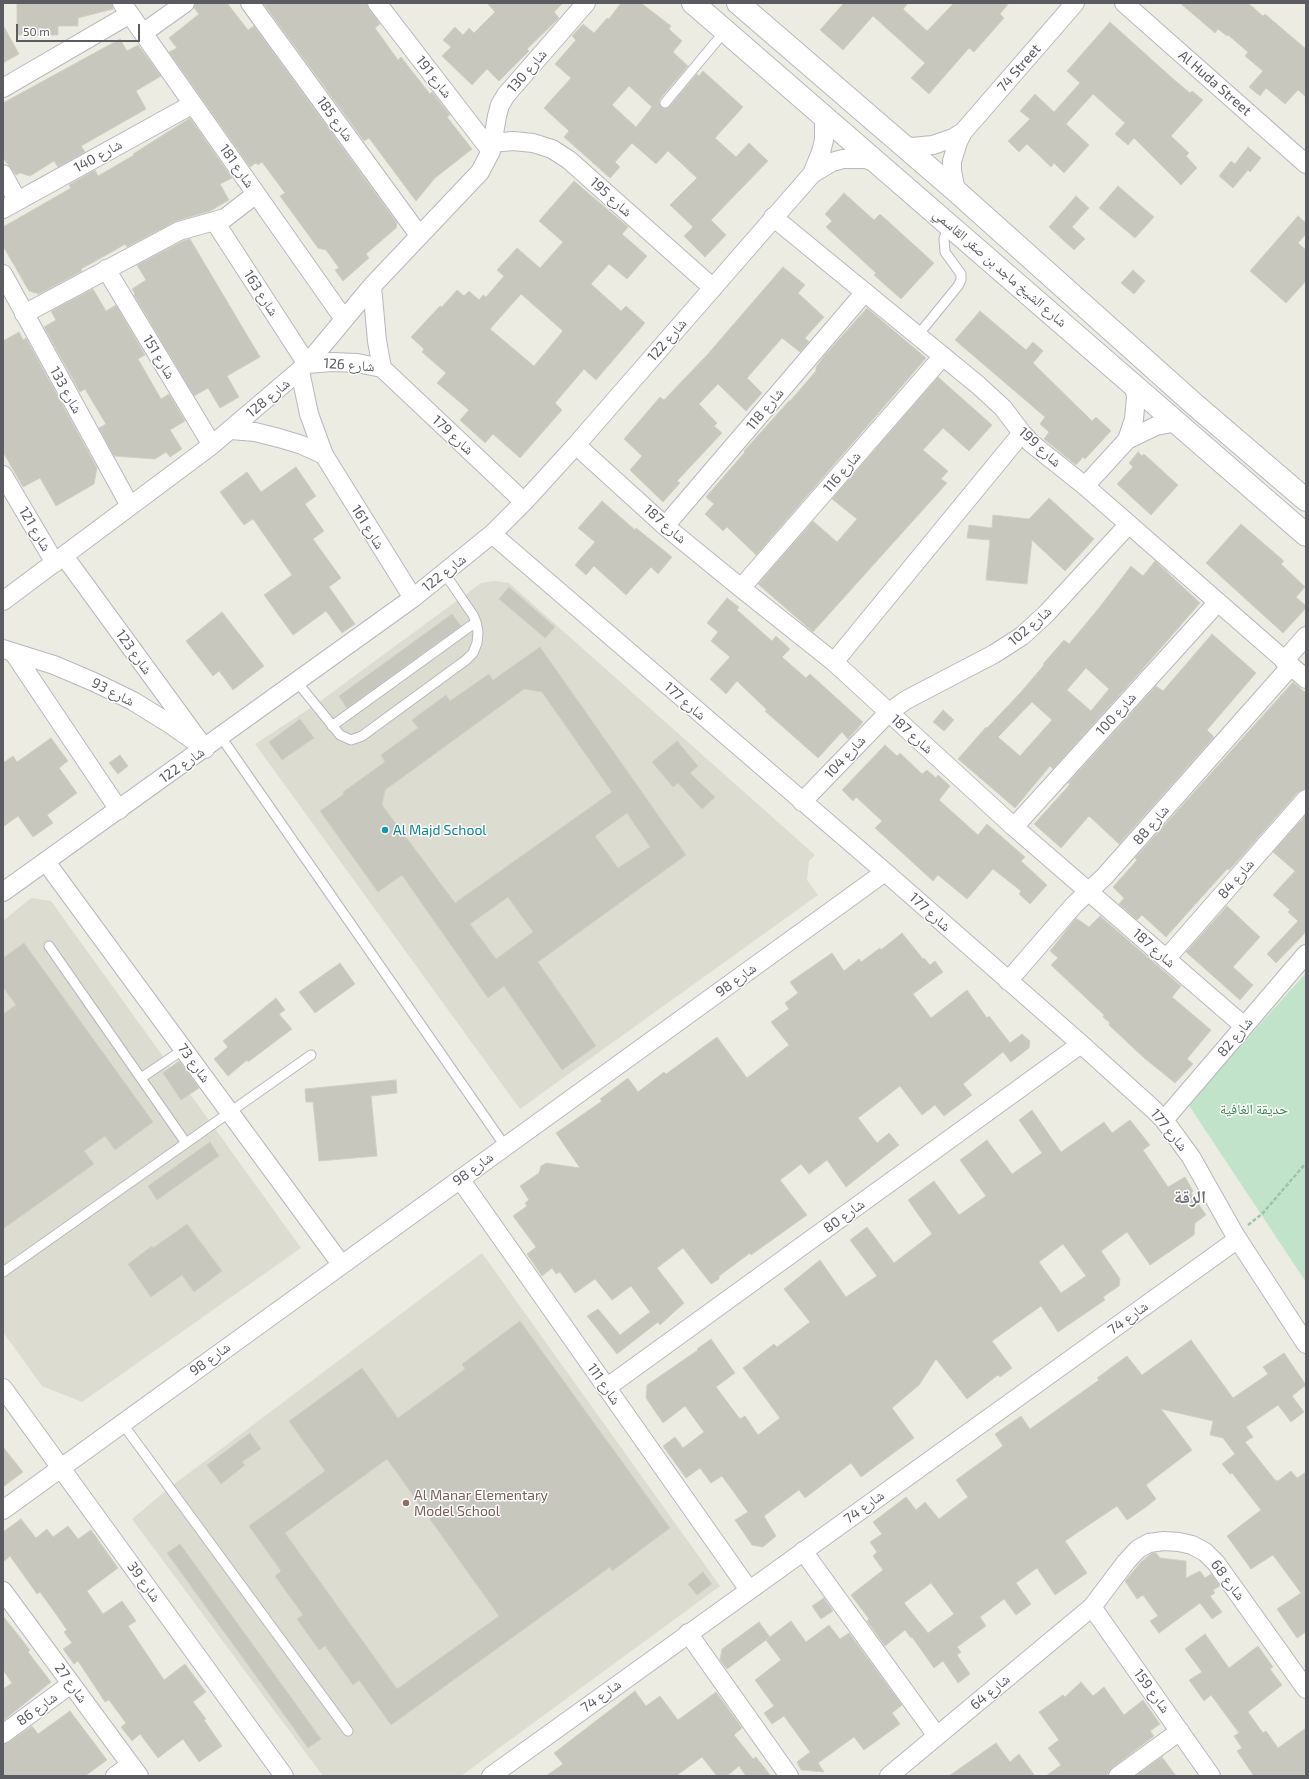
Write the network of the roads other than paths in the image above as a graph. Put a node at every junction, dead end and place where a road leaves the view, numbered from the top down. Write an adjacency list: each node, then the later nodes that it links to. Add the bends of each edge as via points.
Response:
1 (186, 3): 11 (street)
2 (250, 3): 29 (street, شارع 185)
3 (377, 3): 18 (street, شارع 191)
4 (586, 3): 18 (street, شارع 130, via 506,95 500,105)
5 (693, 3): 10 (street, شارع الشيخ ماجد بن صقر القاسمي)
6 (738, 3): 17 (street, شارع الشيخ ماجد بن صقر القاسمي)
7 (1075, 3): 16 (street, 74 Street)
8 (1124, 3): 20 (street, Al Huda Street)
9 (126, 9): 11 (street, شارع 181); 12 (street)
10 (725, 31): 13 (lane); 15 (street, شارع الشيخ ماجد بن صقر القاسمي)
11 (143, 33): 14 (street, شارع 181)
12 (4, 85)
13 (665, 103)
14 (193, 104): 24 (street, شارع 181); 25 (street, شارع 140)
15 (824, 116): 19 (street, شارع الشيخ ماجد بن صقر القاسمي); 22 (street, شارع 122, via 823,146)
16 (962, 132): 17 (street, 74 Street, via 933,145); 23 (street, 74 Street, via 952,161)
17 (902, 145): 23 (street, شارع الشيخ ماجد بن صقر القاسمي)
18 (491, 147): 29 (street, شارع 128, via 480,172); 34 (street, شارع 195, via 513,141 533,143 552,149 569,160)
19 (877, 163): 22 (street, شارع 122, via 866,159 843,159 832,162); 28 (street, شارع الشيخ ماجد بن صقر القاسمي)
20 (1306, 164)
21 (3, 174): 25 (street)
22 (812, 174): 26 (street, شارع 122)
23 (956, 191): 35 (street, شارع الشيخ ماجد بن صقر القاسمي)
24 (256, 194): 27 (street); 38 (street, شارع 181)
25 (10, 204)
26 (773, 217): 34 (street, شارع 122); 36 (street, شارع 199)
27 (215, 222): 31 (street, via 179,231); 41 (street, شارع 163)
28 (949, 223): 30 (street, شارع الشيخ ماجد بن صقر القاسمي); 39 (lane, via 944,239 945,252 960,274 961,280)
29 (420, 235): 33 (street, شارع 128)
30 (973, 246): 35 (street, via 975,237 986,236 1049,289 1061,292); 43 (street, شارع الشيخ ماجد بن صقر القاسمي)
31 (106, 269): 37 (street); 48 (street, شارع 151)
32 (3, 274): 37 (street, شارع 133)
33 (372, 286): 38 (street, شارع 128); 42 (street, شارع 126)
34 (713, 288): 49 (street, شارع 122)
35 (1067, 290): 53 (street, شارع الشيخ ماجد بن صقر القاسمي)
36 (865, 292): 39 (street, شارع 199); 57 (street, شارع 118)
37 (24, 314): 55 (street, شارع 133)
38 (344, 319): 41 (street, شارع 128)
39 (918, 335): 40 (street, شارع 199)
40 (943, 356): 46 (street, شارع 199, via 1003,408); 62 (street, شارع 116)
41 (303, 368): 42 (street, شارع 126, via 332,362); 45 (street, شارع 128); 50 (street, شارع 161, via 309,414)
42 (382, 368): 54 (street, شارع 179)
43 (1134, 385): 44 (street, شارع الشيخ ماجد بن صقر القاسمي); 47 (street, via 1135,413)
44 (1177, 422): 47 (street, via 1156,426); 59 (street, شارع الشيخ ماجد بن صقر القاسمي)
45 (231, 430): 48 (street, شارع 128); 50 (street, via 279,438 302,445)
46 (1022, 433): 52 (street, شارع 199); 69 (street)
47 (1127, 440): 52 (street)
48 (212, 445): 55 (street, شارع 128)
49 (576, 445): 54 (street, شارع 122); 57 (street, شارع 187)
50 (324, 456): 63 (street, شارع 161)
51 (3, 475): 60 (street, شارع 121)
52 (1085, 486): 56 (street, شارع 199)
53 (1306, 500)
54 (524, 502): 58 (street, شارع 122)
55 (130, 506): 60 (street, شارع 128)
56 (1129, 524): 65 (street, شارع 199); 73 (street, شارع 102, via 1046,614 1022,636 994,654 906,700)
57 (665, 526): 62 (street, شارع 187)
58 (492, 534): 61 (street, شارع 122); 78 (street, شارع 177)
59 (1306, 535)
60 (59, 559): 64 (street, شارع 128); 76 (street, شارع 123)
61 (444, 574): 63 (street, شارع 122); 66 (lane)
62 (741, 588): 69 (street, شارع 187)
63 (413, 598): 72 (street, شارع 122)
64 (3, 601)
65 (1218, 602): 70 (street, شارع 199); 80 (street, شارع 100)
66 (476, 622): 74 (lane); 74 (lane, via 477,643 473,653 466,660 362,736 351,740 345,739)
67 (1306, 636): 70 (street, شارع 88)
68 (8, 650): 76 (street, شارع 93, via 54,665 113,692 170,724); 79 (street)
69 (834, 662): 73 (street, شارع 187)
70 (1288, 663): 71 (street, شارع 199); 83 (street, شارع 88, via 1106,876)
71 (1306, 679)
72 (297, 682): 74 (lane); 75 (street, شارع 122)
73 (888, 713): 78 (street, شارع 104); 80 (street, شارع 187)
74 (332, 726)
75 (220, 737): 76 (street, شارع 122); 97 (lane)
76 (205, 749): 79 (street, شارع 122)
77 (1306, 799): 87 (street, شارع 84)
78 (802, 802): 82 (street, شارع 177)
79 (119, 810): 81 (street, شارع 122)
80 (1014, 827): 83 (street, شارع 187)
81 (46, 862): 84 (street, شارع 122); 91 (street, شارع 73)
82 (885, 872): 88 (street, شارع 177); 97 (street, شارع 98)
83 (1088, 891): 87 (street, شارع 187); 88 (street, شارع 88)
84 (3, 892)
85 (49, 946): 93 (lane)
86 (1306, 954): 89 (street, شارع 82)
87 (1166, 959): 89 (street, شارع 187)
88 (1008, 981): 90 (street, شارع 177)
89 (1244, 1026): 95 (street, شارع 82)
90 (1081, 1044): 95 (street, شارع 177); 104 (street, شارع 80)
91 (184, 1049): 93 (lane); 94 (street, شارع 73)
92 (311, 1055): 94 (lane)
93 (141, 1078): 96 (lane)
94 (230, 1112): 96 (lane); 100 (street, شارع 73)
95 (1164, 1120): 99 (street, شارع 177, via 1199,1170)
96 (186, 1143): 101 (lane)
97 (506, 1146): 98 (street, شارع 98)
98 (460, 1179): 100 (street, شارع 98); 104 (street, شارع 111)
99 (1237, 1237): 102 (street, شارع 177); 108 (street, شارع 74)
100 (341, 1264): 105 (street, شارع 98)
101 (3, 1272)
102 (1306, 1344)
103 (3, 1388): 106 (street, شارع 39)
104 (606, 1388): 109 (street, شارع 111)
105 (122, 1423): 106 (street, شارع 98); 115 (lane)
106 (61, 1467): 107 (street, شارع 98); 121 (street, شارع 39)
107 (3, 1510)
108 (803, 1551): 109 (street, شارع 74); 118 (street)
109 (748, 1590): 112 (street, شارع 74)
110 (3, 1591): 113 (street, شارع 27)
111 (1092, 1607): 114 (street, شارع 68, via 1116,1573 1138,1549 1149,1543 1164,1541 1192,1545 1216,1563); 116 (street, شارع 159); 118 (street, شارع 64)
112 (688, 1633): 122 (street, شارع 74); 123 (street)
113 (71, 1684): 117 (street, شارع 86); 119 (street, شارع 27)
114 (1306, 1689)
115 (348, 1731)
116 (1180, 1731): 125 (street); 126 (street, شارع 159)
117 (3, 1734)
118 (937, 1736): 124 (street, شارع 64)
119 (135, 1770): 120 (street)
120 (115, 1776)
121 (284, 1776)
122 (491, 1776)
123 (789, 1776)
124 (888, 1776)
125 (1118, 1776)
126 (1211, 1776)

